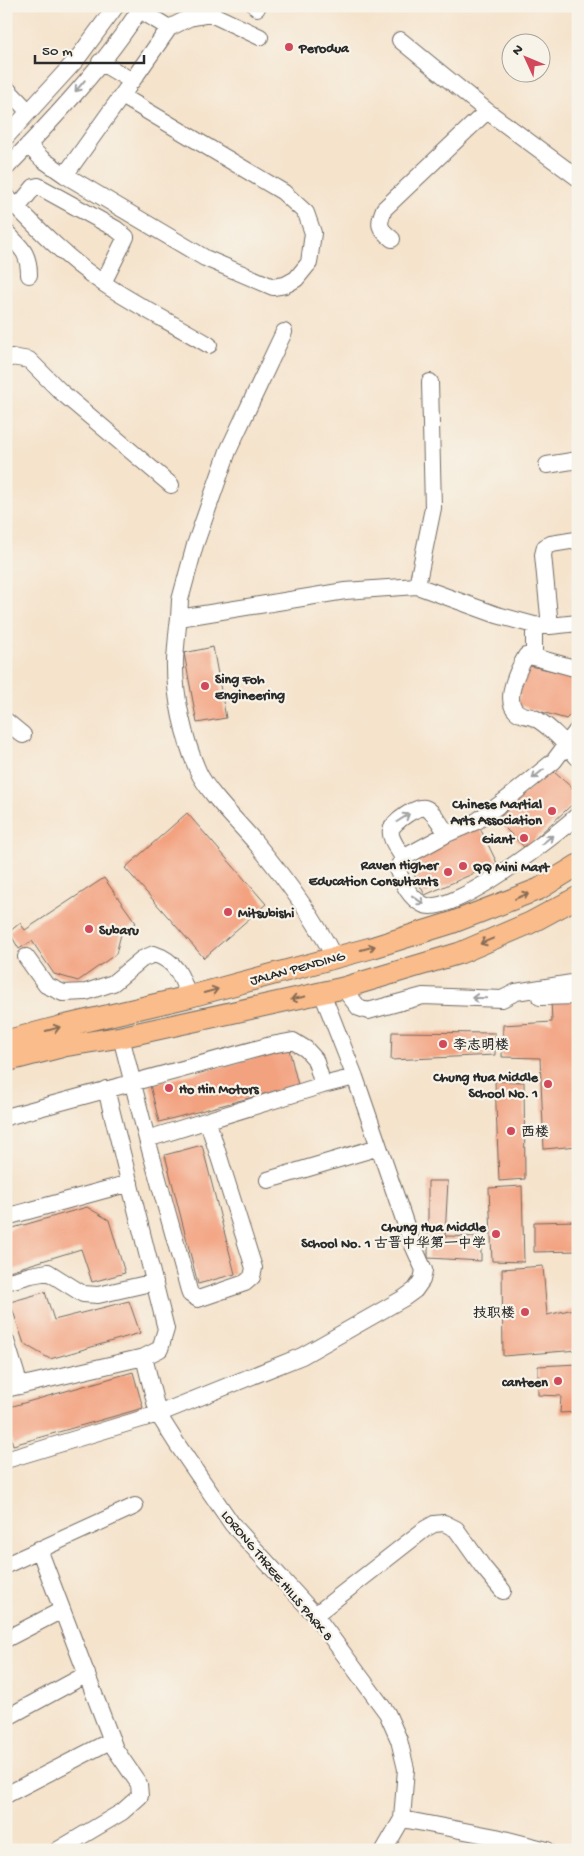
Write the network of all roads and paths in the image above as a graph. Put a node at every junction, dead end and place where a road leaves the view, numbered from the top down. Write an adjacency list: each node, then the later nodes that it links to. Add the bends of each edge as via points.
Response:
1 (116, 6): 10 (street, via 77,59)
2 (141, 8): 3 (street); 6 (street)
3 (168, 28): 4 (street, via 190,18 210,14); 7 (street)
4 (260, 36)
5 (400, 40): 11 (street)
6 (100, 62): 7 (street); 13 (street, one-way to 13)
7 (132, 81): 9 (street)
8 (6, 88): 10 (street)
9 (122, 96): 15 (street); 15 (street, via 283,192 306,214 313,233 309,263 296,278 285,285 273,287 205,258)
10 (29, 112): 12 (street)
11 (487, 112): 16 (street); 19 (street, via 384,209 380,228)
12 (6, 137)
13 (28, 145): 14 (street); 15 (street, via 42,160)
14 (6, 168)
15 (65, 174)
16 (578, 178)
17 (12, 202): 21 (street, via 74,261); 21 (street, via 38,186 126,237)
18 (6, 232): 20 (street, via 26,252)
19 (392, 239)
20 (29, 275)
21 (103, 283): 23 (street)
22 (284, 332): 31 (street, via 228,451 195,545 180,600)
23 (209, 345)
24 (6, 360): 28 (street, via 12,357 29,360 60,391)
25 (430, 382): 30 (street, via 433,508)
26 (578, 460): 27 (street)
27 (547, 465)
28 (171, 485)
29 (576, 540): 33 (street, via 551,544 542,554)
30 (417, 586): 31 (street, via 345,591); 33 (street, via 497,615)
31 (179, 618): 49 (street, via 175,662 178,700 198,773 302,902)
32 (578, 623): 33 (street)
33 (542, 626): 34 (street)
34 (534, 657): 35 (street); 39 (street, via 526,656 519,668 512,703 516,712 536,718)
35 (578, 669)
36 (6, 721): 38 (street)
37 (578, 729): 39 (street)
38 (23, 735)
39 (566, 745): 40 (street); 42 (street, one-way to 42, via 554,762 507,799 477,821)
40 (578, 758)
41 (578, 815): 46 (street, one-way to 41, via 521,861)
42 (447, 834): 43 (street); 43 (street, one-way to 42, via 391,836 391,829 396,822 420,807 431,812)
43 (403, 858): 46 (street, one-way to 46, via 397,869 407,892 424,905)
44 (578, 865): 47 (main road, JALAN PENDING, one-way to 44, via 539,889)
45 (578, 897): 51 (main road, JALAN PENDING, one-way to 51, via 530,923 460,953)
46 (446, 902): 47 (street)
47 (451, 923): 49 (main road, JALAN PENDING, one-way to 47)
48 (26, 957): 53 (street, via 46,985 63,994 86,992 113,983 142,959 154,954 177,969)
49 (334, 957): 53 (main road, JALAN PENDING, one-way to 49)
50 (578, 982): 54 (street, via 516,992)
51 (332, 990): 54 (street, one-way to 51, via 423,996 368,1011); 55 (main road, JALAN PENDING, one-way to 55); 58 (street)
52 (578, 996): 54 (street)
53 (188, 997): 56 (main road, JALAN PENDING, one-way to 53)
54 (502, 999)
55 (121, 1037): 57 (main road, JALAN PENDING, via 64,1046); 59 (street)
56 (6, 1041)
57 (6, 1061)
58 (355, 1078): 60 (street); 65 (street)
59 (132, 1082): 60 (street, via 293,1041 315,1059); 61 (street); 64 (street)
60 (323, 1085): 63 (street)
61 (106, 1089): 62 (street); 67 (street)
62 (6, 1117)
63 (208, 1122): 64 (street); 64 (street, via 254,1268 252,1278 245,1283 206,1297 198,1299 190,1294)
64 (147, 1140)
65 (379, 1147): 66 (street); 74 (street, via 424,1270 415,1290 302,1356)
66 (268, 1180)
67 (130, 1183): 68 (street); 70 (street)
68 (6, 1217)
69 (6, 1282): 70 (street, via 48,1272 83,1294 98,1295)
70 (155, 1282): 72 (street, via 166,1329 160,1350)
71 (6, 1341): 73 (street)
72 (144, 1358): 73 (street); 74 (street, LORONG THREE HILLS PARK 8)
73 (13, 1388)
74 (158, 1414): 75 (street); 81 (street, LORONG THREE HILLS PARK 8, via 232,1524)
75 (6, 1460)
76 (135, 1506): 77 (street)
77 (39, 1549): 78 (street); 80 (street)
78 (6, 1565)
79 (503, 1591): 81 (street, via 456,1529 439,1523 425,1529)
80 (62, 1610): 82 (street); 83 (street)
81 (315, 1615): 87 (street, LORONG THREE HILLS PARK 8, via 387,1713 399,1740 406,1769)
82 (6, 1639)
83 (87, 1674): 84 (street); 85 (street)
84 (6, 1718)
85 (112, 1740): 86 (street); 88 (street, via 139,1784 140,1796 122,1812)
86 (6, 1795)
87 (402, 1820): 89 (street, LORONG THREE HILLS PARK 8); 90 (street)
88 (58, 1850)
89 (384, 1850)
90 (547, 1850)

